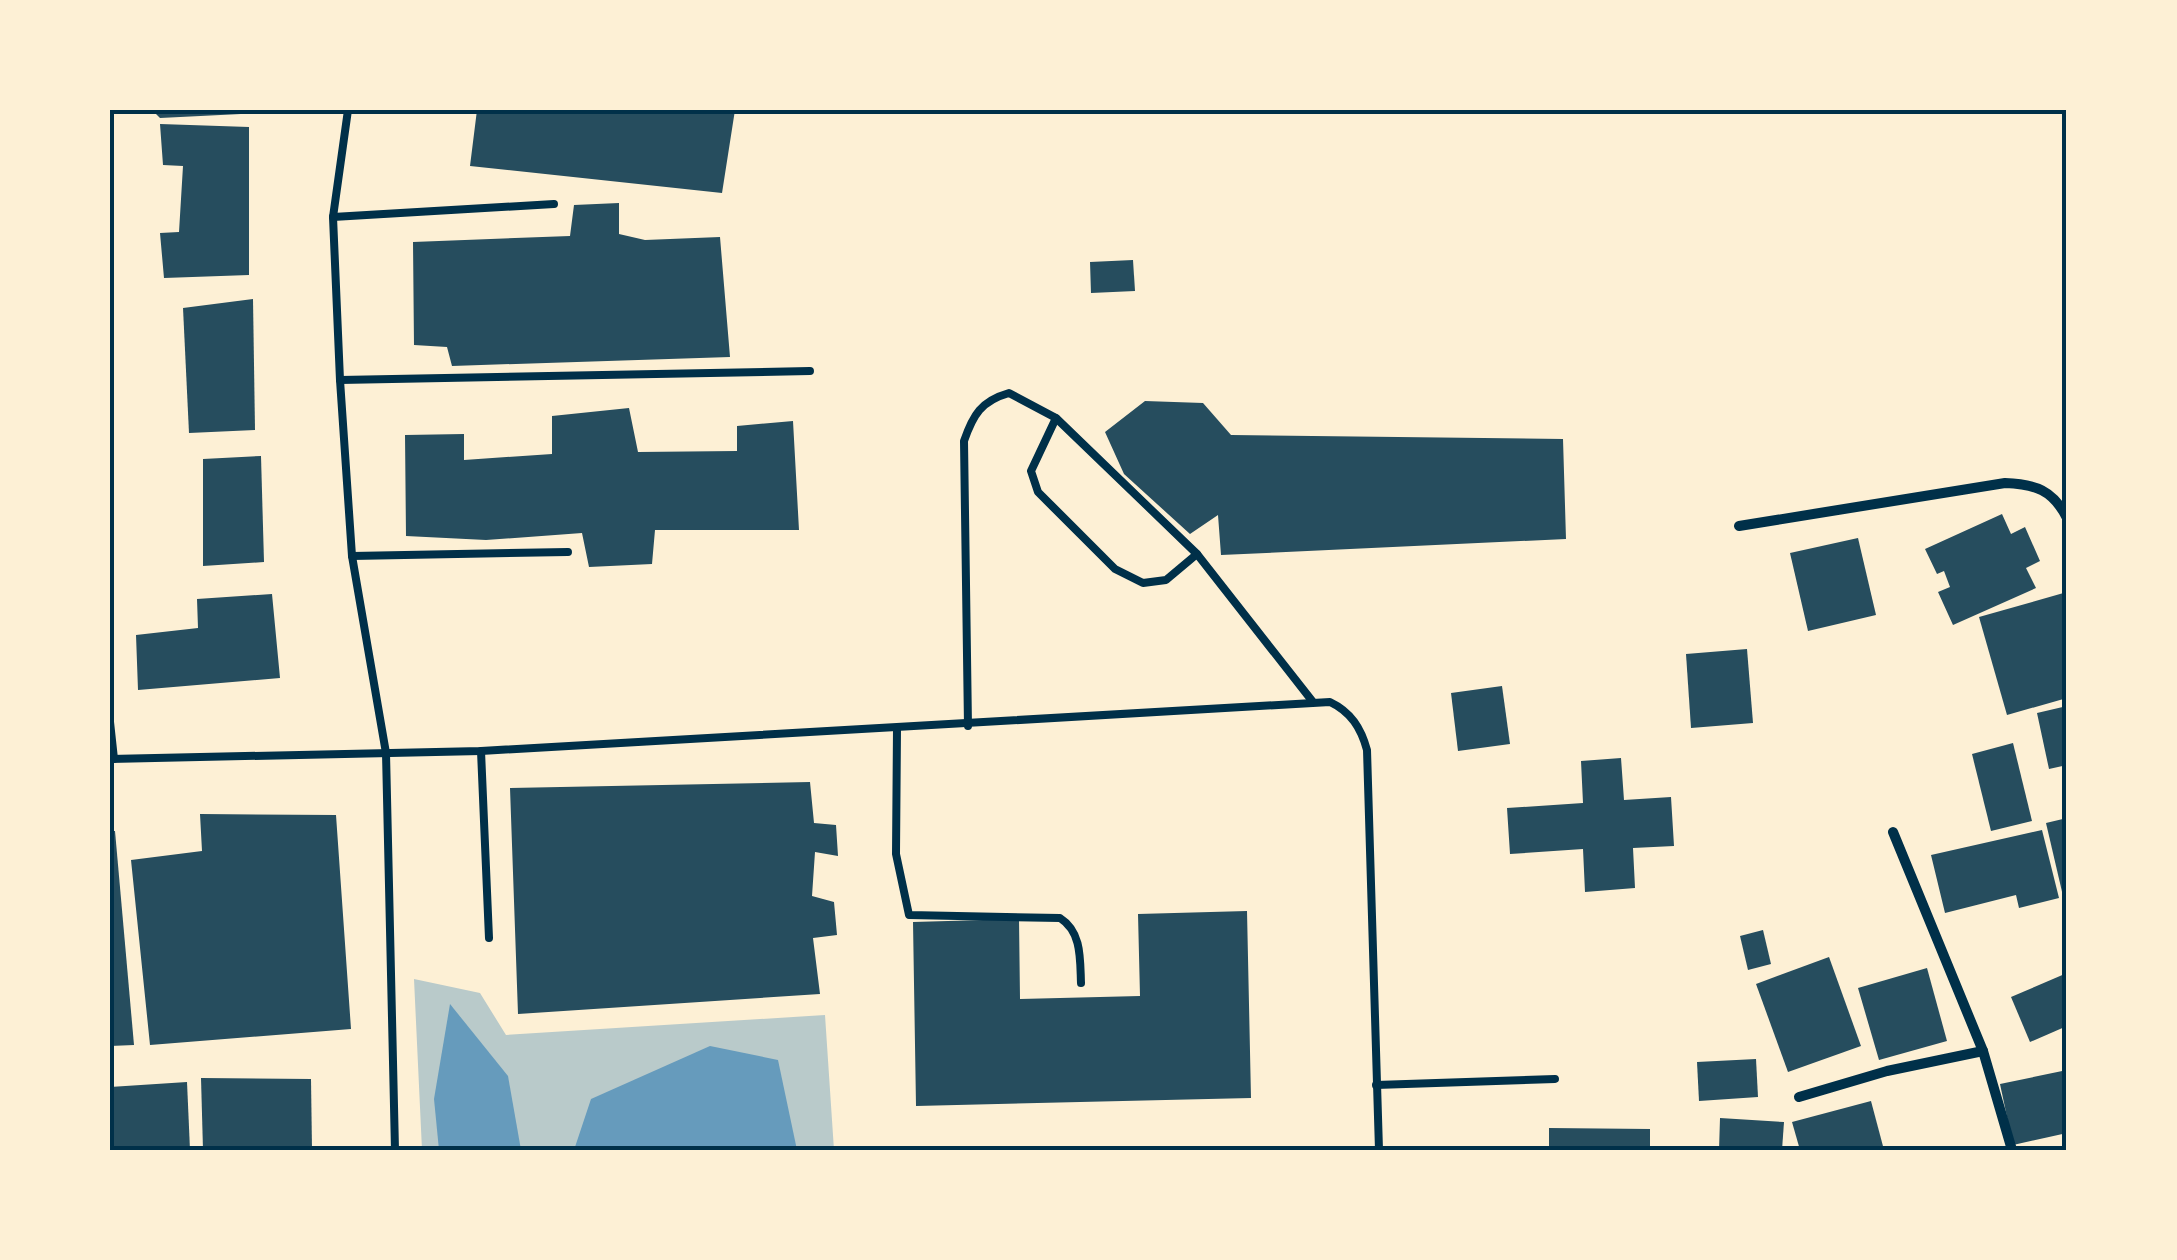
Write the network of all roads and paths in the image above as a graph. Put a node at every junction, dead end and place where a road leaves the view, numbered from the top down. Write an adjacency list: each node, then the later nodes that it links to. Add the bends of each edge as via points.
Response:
1 (348, 110): 3 (lane)
2 (554, 204): 3 (lane)
3 (333, 217): 5 (lane)
4 (810, 370): 5 (lane)
5 (340, 380): 11 (lane)
6 (1056, 418): 10 (lane); 10 (lane, via 1031,471 1038,492 1115,569 1143,584 1166,580); 14 (lane, via 1009,393 988,399 964,441)
7 (2067, 518): 8 (street, via 2058,500 2034,484 2005,482)
8 (1739, 526)
9 (568, 552): 11 (lane)
10 (1198, 554): 12 (lane)
11 (352, 556): 17 (lane)
12 (1313, 702): 14 (lane); 24 (lane, via 1344,708 1362,730 1367,750)
13 (110, 722): 18 (lane)
14 (968, 726): 15 (lane)
15 (897, 730): 16 (lane); 21 (lane, via 896,854 909,916 1060,918 1076,936)
16 (482, 751): 17 (lane); 20 (lane)
17 (386, 753): 18 (lane); 26 (lane)
18 (112, 759)
19 (1892, 832): 22 (street)
20 (489, 938)
21 (1081, 983)
22 (1983, 1051): 25 (street); 28 (street)
23 (1555, 1079): 24 (lane)
24 (1376, 1085): 27 (lane)
25 (1799, 1098)
26 (395, 1150)
27 (1379, 1150)
28 (2012, 1150)

